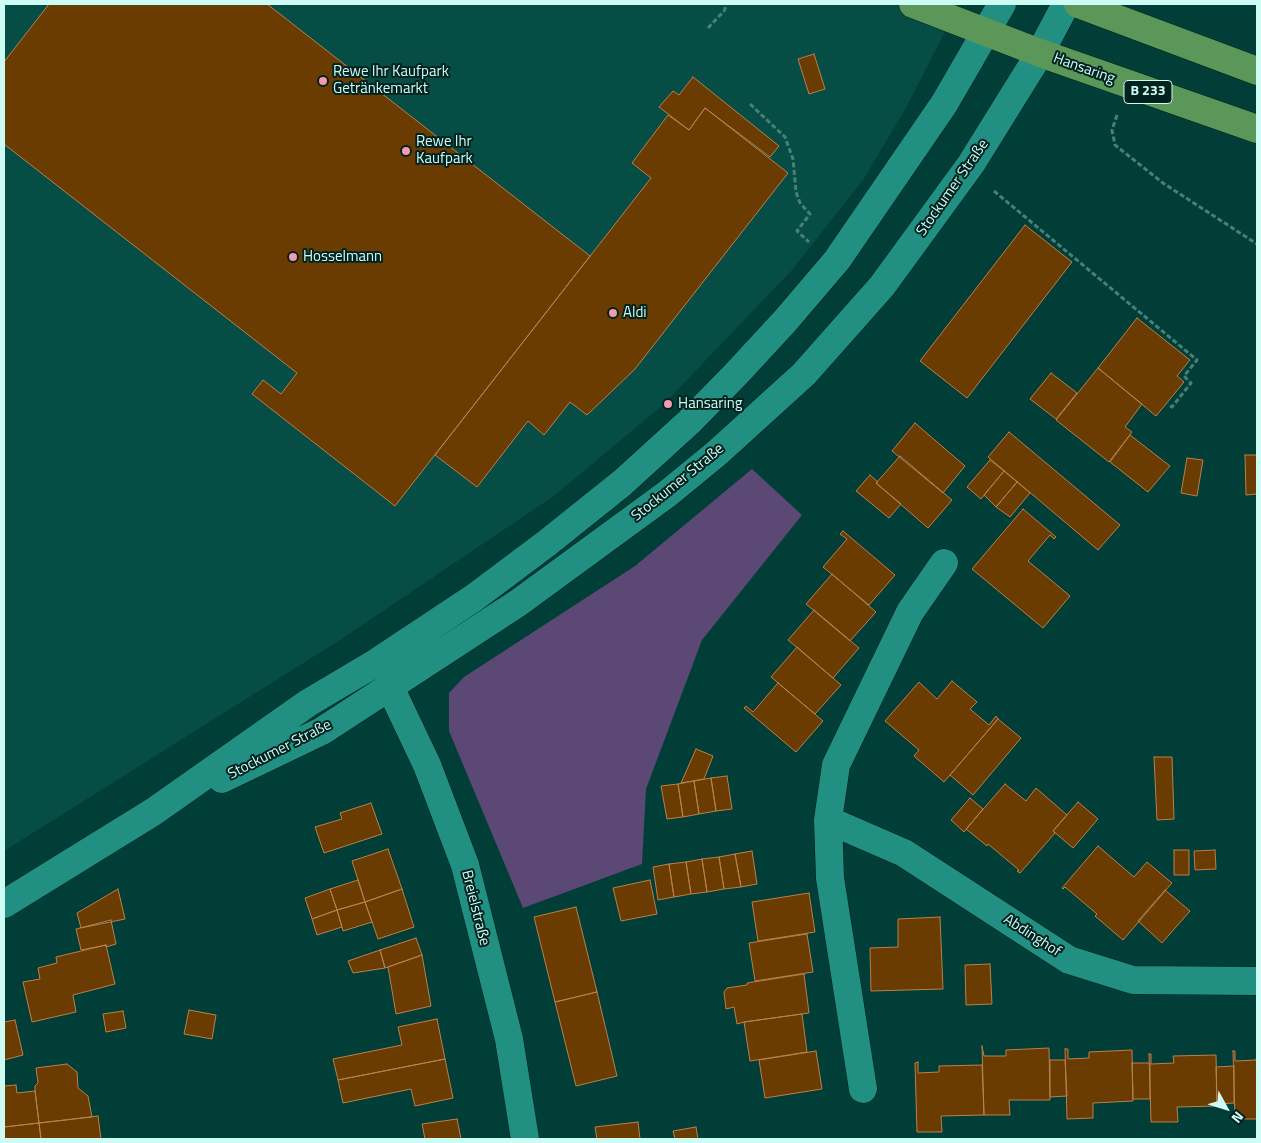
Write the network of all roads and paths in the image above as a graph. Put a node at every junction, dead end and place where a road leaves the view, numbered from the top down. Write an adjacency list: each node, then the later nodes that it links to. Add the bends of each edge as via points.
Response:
1 (728, 4): 6 (path)
2 (913, 4): 7 (main road, Hansaring / B 233)
3 (1002, 4): 7 (main road, Stockumer Straße)
4 (1066, 4): 8 (main road, Stockumer Straße)
5 (1078, 4): 9 (main road)
6 (708, 28)
7 (986, 32): 8 (main road, Hansaring / B 233); 19 (main road, Stockumer Straße, via 944,104 837,260 749,361 689,422 622,483 475,598 308,703)
8 (1040, 53): 12 (main road, Hansaring / B 233); 18 (main road, Stockumer Straße, via 971,164 888,279 804,374 667,494 518,603)
9 (1257, 71)
10 (750, 104): 15 (path, via 785,137 793,159 796,192 800,203 810,214 797,231)
11 (1119, 110): 14 (path, via 1112,130 1115,145 1163,183)
12 (1257, 129)
13 (994, 191): 16 (path, via 1197,360 1184,376 1191,383 1172,407)
14 (1257, 244)
15 (815, 247)
16 (1168, 404)
17 (944, 563): 20 (main road, via 910,612 836,765)
18 (390, 688): 19 (main road, Stockumer Straße, via 322,731); 24 (main road, Breielstraße, via 427,766 465,865 509,1039)
19 (153, 812): 21 (main road, Stockumer Straße)
20 (828, 820): 22 (main road, Abdinghof, via 904,853 1069,960 1133,980); 23 (main road, via 830,878)
21 (4, 904)
22 (1257, 982)
23 (863, 1089)
24 (524, 1139)

